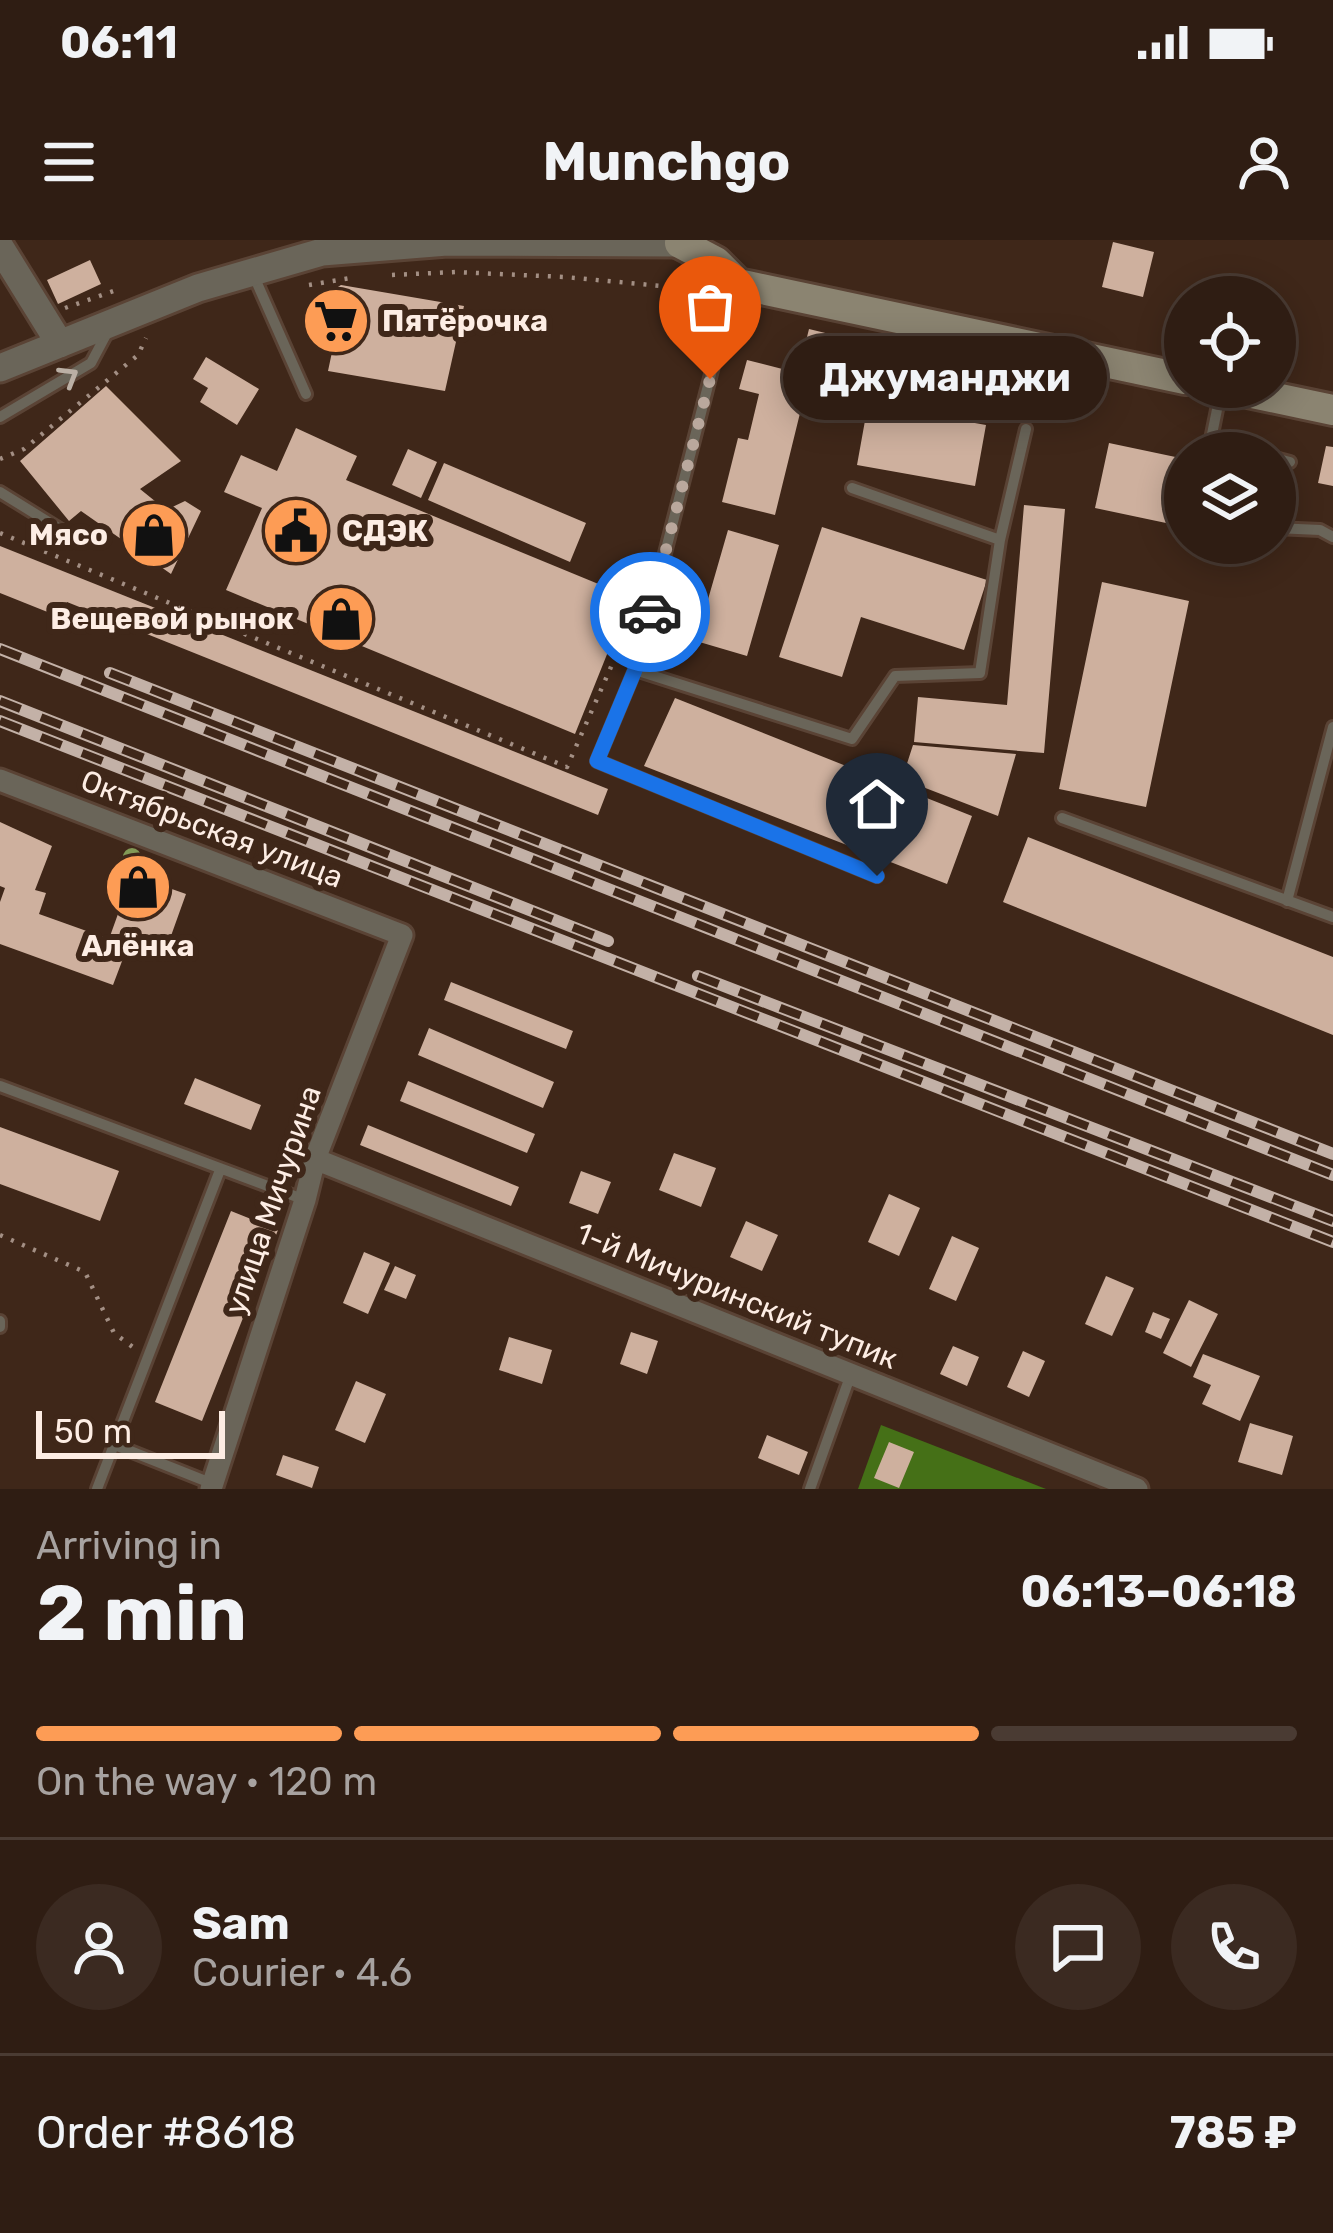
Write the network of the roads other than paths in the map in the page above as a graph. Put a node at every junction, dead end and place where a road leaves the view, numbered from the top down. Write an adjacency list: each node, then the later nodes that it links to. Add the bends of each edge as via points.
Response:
1 (681, 241): 3 (street, via 447,242 322,252); 4 (main road, via 716,262)
2 (0, 247): 6 (street)
3 (251, 271): 5 (street); 9 (lane)
4 (734, 290): 8 (main road); 20 (lane)
5 (112, 322): 6 (street); 12 (lane, one-way to 5, via 91,363)
6 (60, 344): 7 (street)
7 (0, 368)
8 (1164, 375)
9 (306, 394)
10 (1296, 402): 11 (main road)
11 (1333, 410)
12 (0, 417)
13 (1026, 429): 19 (lane)
14 (852, 488): 19 (lane)
15 (0, 492): 17 (lane)
16 (1296, 529): 18 (lane)
17 (71, 536)
18 (1333, 537)
19 (1000, 539): 20 (lane, via 980,673 895,676 852,739)
20 (635, 670): 24 (lane, via 597,761)
21 (1333, 727): 25 (lane)
22 (0, 780): 27 (street, Октябрьская улица)
23 (1062, 818): 25 (lane)
24 (877, 876)
25 (1287, 901): 26 (lane)
26 (1333, 917)
27 (402, 934): 29 (street, улица Мичурина)
28 (0, 1086): 30 (lane)
29 (315, 1159): 31 (street, улица Мичурина); 32 (street, 1-й Мичуринский тупик)
30 (220, 1170): 31 (lane); 33 (lane)
31 (305, 1200): 34 (street, улица Мичурина)
32 (851, 1374): 36 (lane); 37 (street, 1-й Мичуринский тупик)
33 (115, 1445): 34 (lane); 35 (lane)
34 (212, 1486)
35 (97, 1489)
36 (810, 1489)
37 (1137, 1489)

